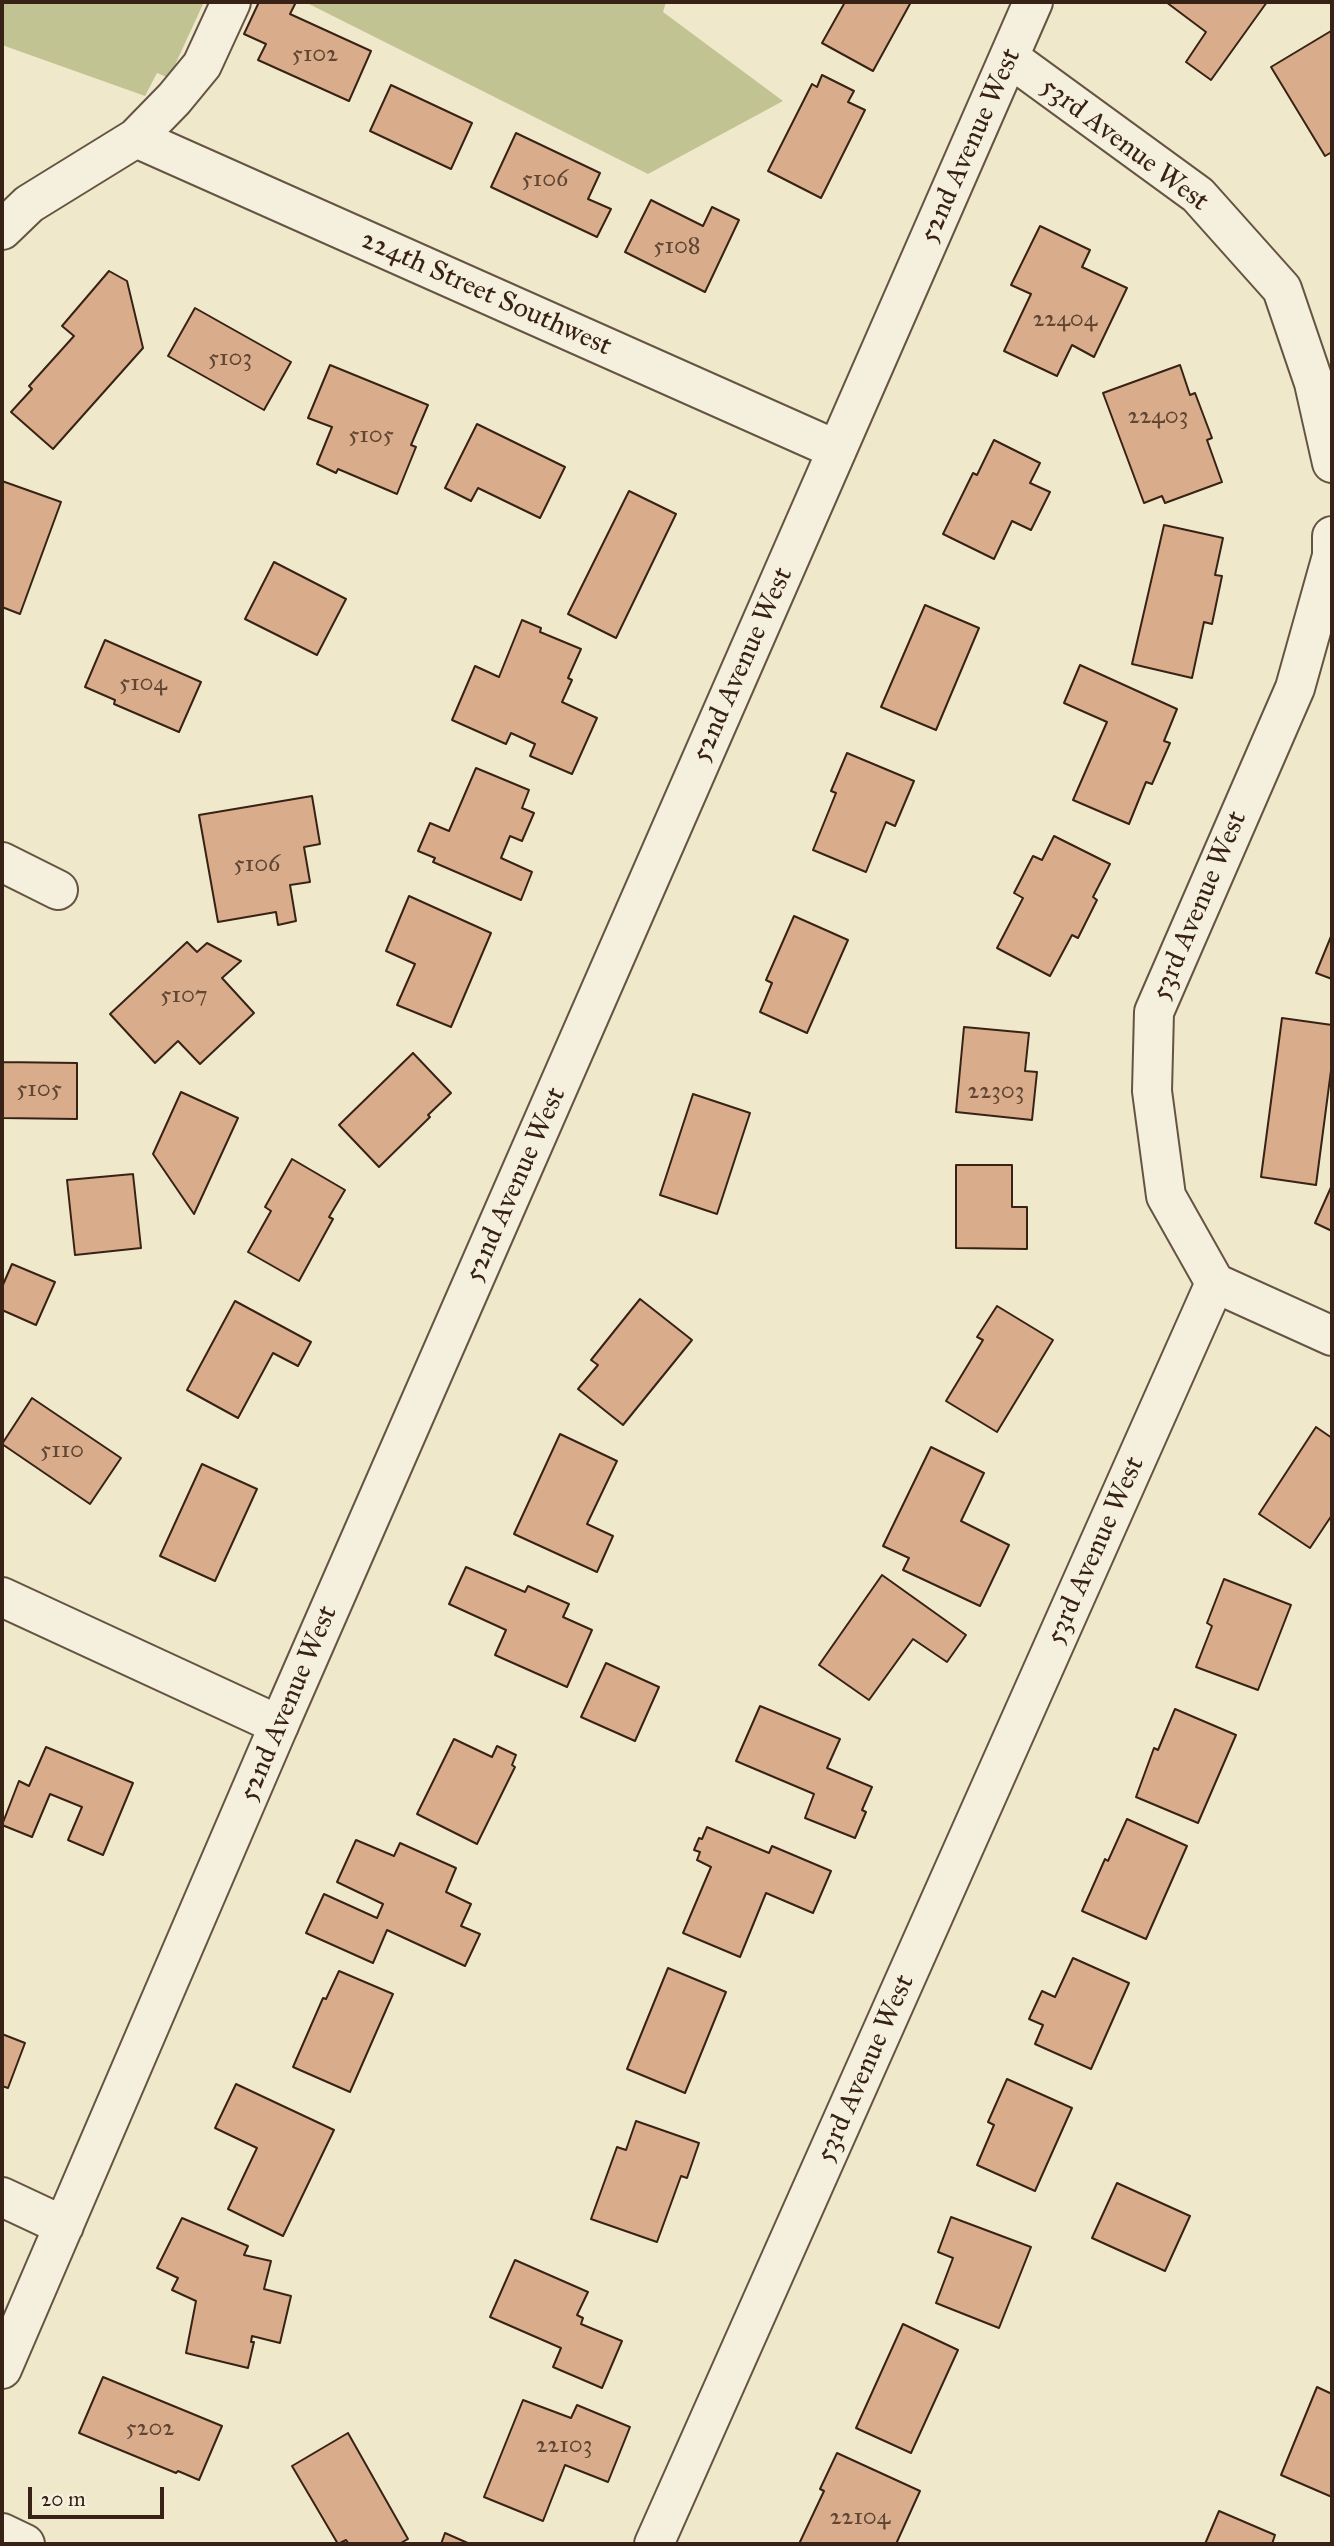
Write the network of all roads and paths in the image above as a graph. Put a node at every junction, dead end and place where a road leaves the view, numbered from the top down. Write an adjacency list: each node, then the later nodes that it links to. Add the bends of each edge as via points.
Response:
1 (231, 2): 4 (street, via 202,65)
2 (1032, 2): 3 (street, 52nd Avenue West)
3 (1010, 58): 6 (street, 52nd Avenue West); 7 (street, 53rd Avenue West, via 1198,195 1282,289 1314,383)
4 (136, 138): 5 (street, via 29,204); 6 (street, 224th Street Southwest)
5 (2, 230)
6 (837, 450): 14 (street, 52nd Avenue West)
7 (1332, 463)
8 (1332, 536): 11 (street, 53rd Avenue West, via 1332,556 1295,688 1154,1012 1152,1091 1167,1196)
9 (2, 862): 10 (street)
10 (58, 890)
11 (1215, 1283): 12 (street); 20 (street, 53rd Avenue West)
12 (1332, 1336)
13 (2, 1597): 14 (street)
14 (279, 1725): 16 (street, 52nd Avenue West)
15 (2, 2197): 16 (street)
16 (64, 2226): 17 (street, 52nd Avenue West)
17 (2, 2369)
18 (2, 2533): 19 (street)
19 (25, 2544)
20 (654, 2544)

